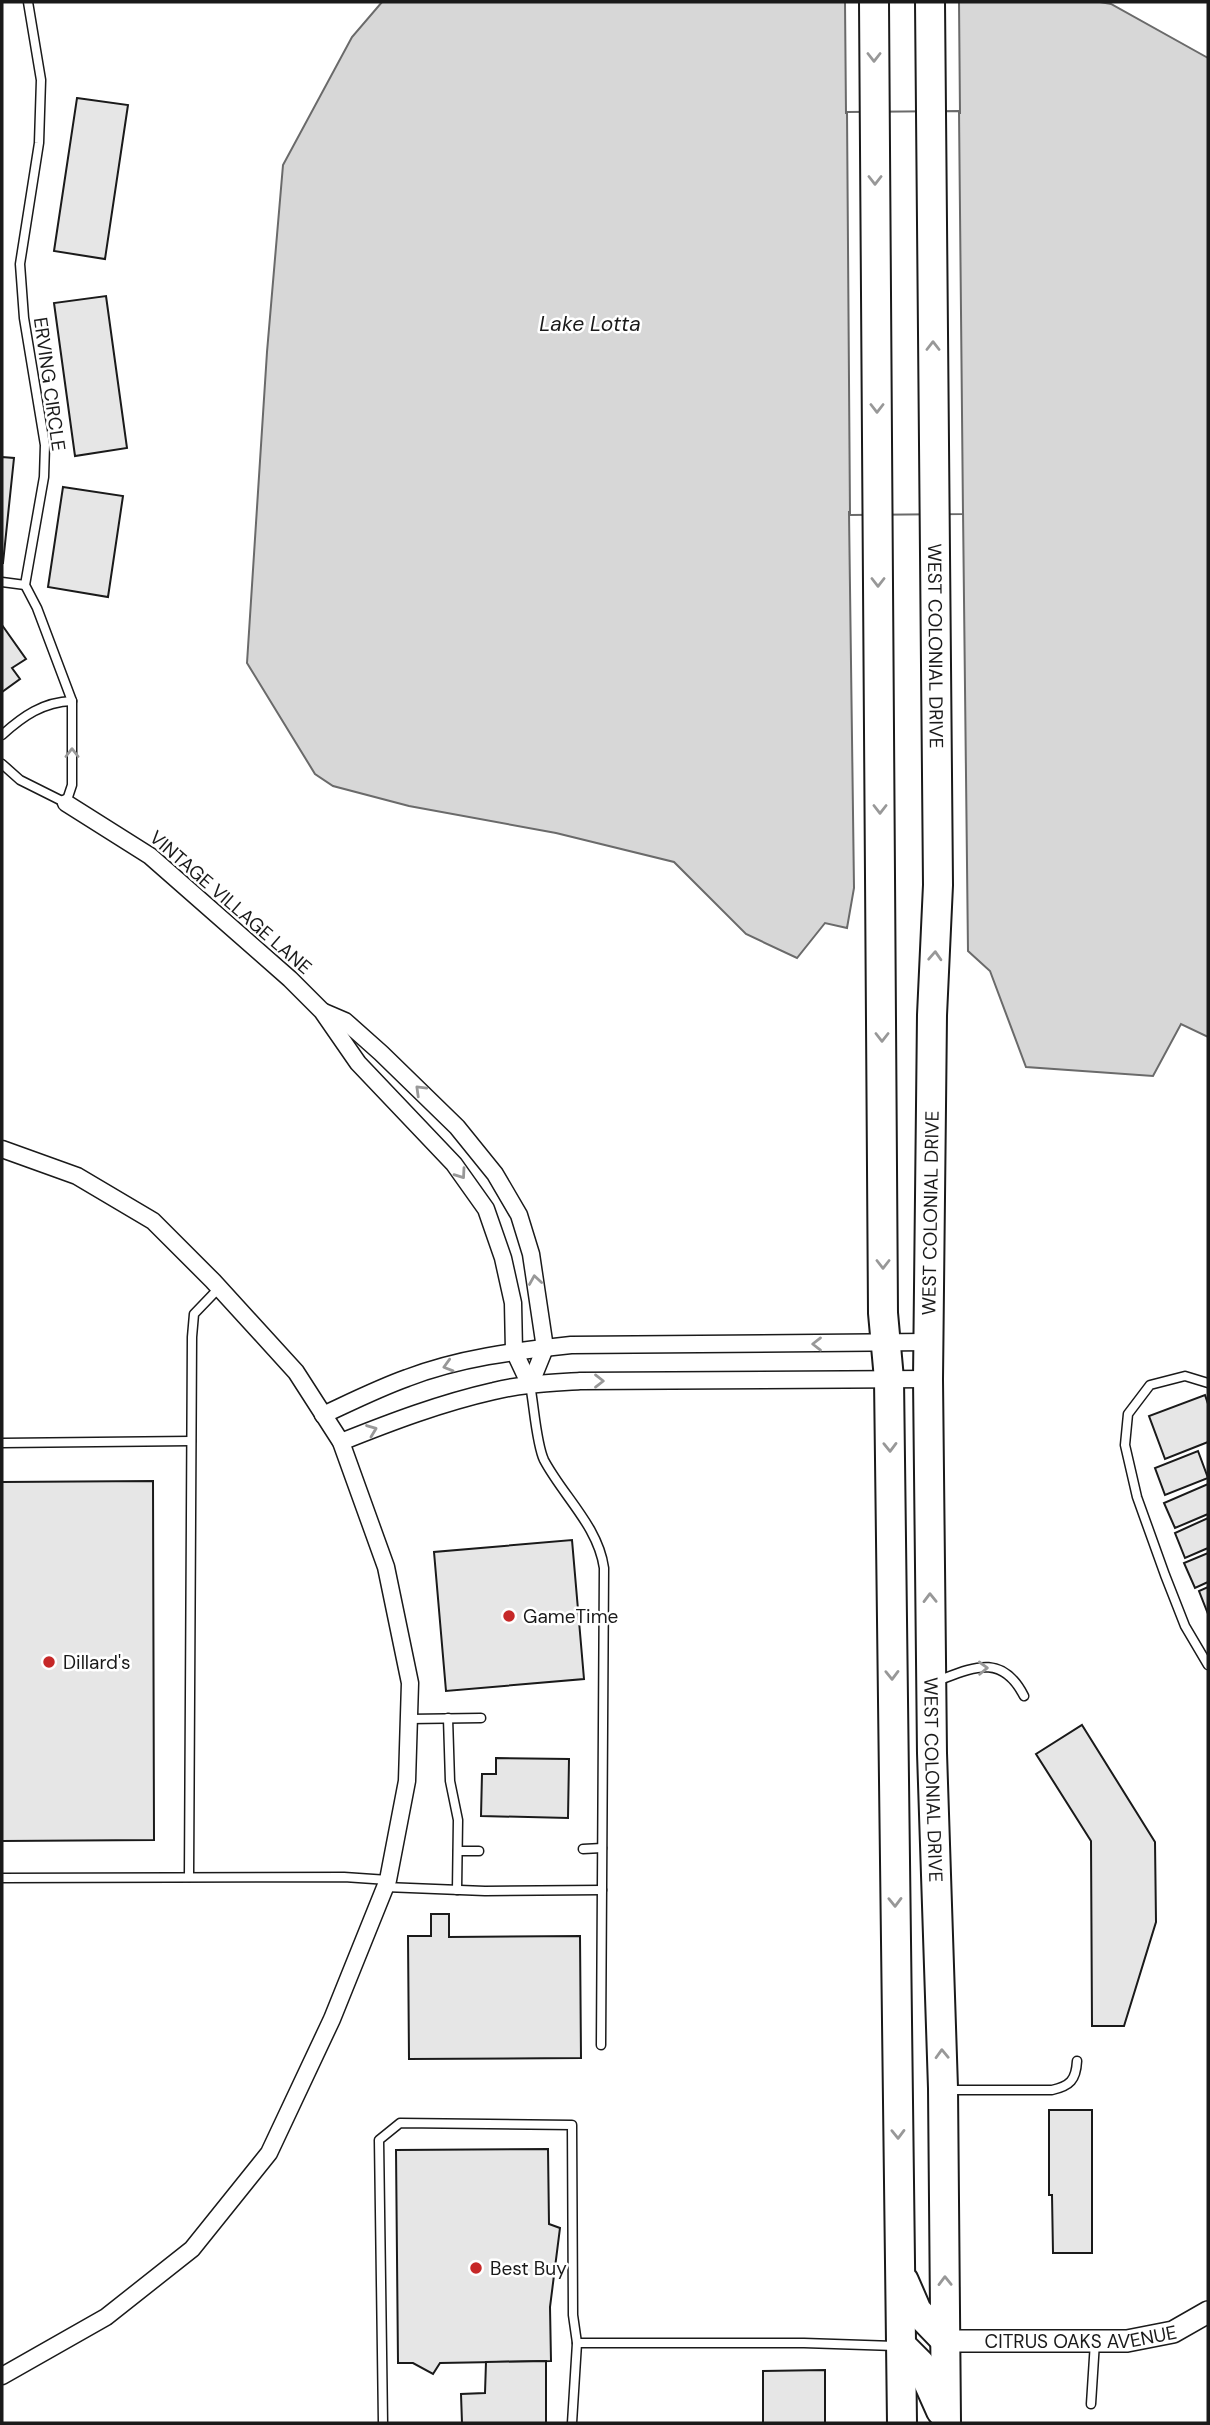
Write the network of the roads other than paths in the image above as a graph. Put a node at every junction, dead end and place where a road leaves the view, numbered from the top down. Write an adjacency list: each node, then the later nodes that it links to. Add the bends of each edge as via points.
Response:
1 (28, 2): 5 (lane, ERVING CIRCLE, via 41,80 38,143 20,264 45,445 44,477)
2 (874, 2): 14 (highway, WEST COLONIAL DRIVE, one-way to 14)
3 (930, 2): 13 (highway, WEST COLONIAL DRIVE, one-way to 3, via 938,885)
4 (2, 582): 5 (lane)
5 (25, 585): 6 (lane)
6 (72, 701): 7 (lane, via 24,715); 9 (lane, one-way to 6, via 72,785)
7 (2, 735)
8 (2, 764): 9 (lane, VINTAGE VILLAGE LANE, via 20,780)
9 (66, 803): 10 (street, VINTAGE VILLAGE LANE, via 150,856)
10 (322, 1011): 15 (street, VINTAGE VILLAGE LANE, one-way to 10, via 531,1254 519,1215 495,1174 457,1127 381,1053 345,1021); 16 (street, VINTAGE VILLAGE LANE, one-way to 16, via 358,1063 454,1164 486,1209 510,1292)
11 (2, 1149): 12 (street, via 77,1176 153,1221)
12 (219, 1288): 21 (street, via 296,1372); 22 (lane, via 194,1314)
13 (928, 1342): 14 (street); 18 (highway, WEST COLONIAL DRIVE)
14 (886, 1343): 15 (street, one-way to 15); 17 (highway, WEST COLONIAL DRIVE)
15 (545, 1348): 16 (street); 20 (street)
16 (514, 1351): 20 (street, VINTAGE VILLAGE LANE); 21 (street, one-way to 21, via 408,1377)
17 (889, 1379): 18 (street); 20 (street, one-way to 17); 43 (highway, WEST COLONIAL DRIVE, one-way to 43)
18 (928, 1379): 26 (highway, WEST COLONIAL DRIVE, one-way to 18)
19 (1208, 1383): 25 (lane, via 1185,1376 1150,1385 1128,1414 1125,1445 1137,1497 1185,1626)
20 (530, 1385): 23 (street, one-way to 20, via 412,1414); 31 (lane, via 542,1456 601,1549 604,1568)
21 (323, 1415): 23 (street)
22 (191, 1441): 24 (lane); 35 (lane)
23 (341, 1442): 30 (street, via 386,1567 410,1683)
24 (2, 1443)
25 (1208, 1665)
26 (931, 1684): 27 (lane, one-way to 27, via 970,1669 992,1667 1005,1671); 42 (highway, WEST COLONIAL DRIVE, one-way to 26)
27 (1024, 1696)
28 (448, 1718): 29 (lane); 30 (lane); 33 (lane)
29 (481, 1718)
30 (409, 1719): 37 (street, via 407,1781)
31 (603, 1848): 32 (lane); 39 (lane)
32 (583, 1849)
33 (458, 1851): 34 (lane); 38 (lane)
34 (479, 1851)
35 (189, 1877): 36 (lane); 37 (lane, via 344,1877)
36 (2, 1878)
37 (386, 1883): 38 (lane); 49 (street, via 331,2019 269,2153 192,2249 106,2317)
38 (457, 1890): 39 (lane)
39 (602, 1890): 40 (lane)
40 (601, 2045)
41 (1077, 2061): 42 (lane, via 1075,2076 1067,2087)
42 (943, 2091): 45 (highway, WEST COLONIAL DRIVE, one-way to 42)
43 (900, 2272): 45 (highway, via 917,2311); 48 (highway, WEST COLONIAL DRIVE)
44 (1208, 2312): 46 (street, CITRUS OAKS AVENUE, via 1173,2332 1127,2342)
45 (946, 2341): 46 (street, CITRUS OAKS AVENUE); 54 (highway, WEST COLONIAL DRIVE)
46 (1095, 2342): 50 (lane)
47 (577, 2343): 48 (lane); 51 (lane, via 572,2126 400,2123 379,2140); 52 (lane)
48 (902, 2346): 53 (highway, WEST COLONIAL DRIVE); 54 (highway, via 920,2364)
49 (2, 2376)
50 (1091, 2404)
51 (383, 2423)
52 (572, 2423)
53 (902, 2423)
54 (946, 2423)

